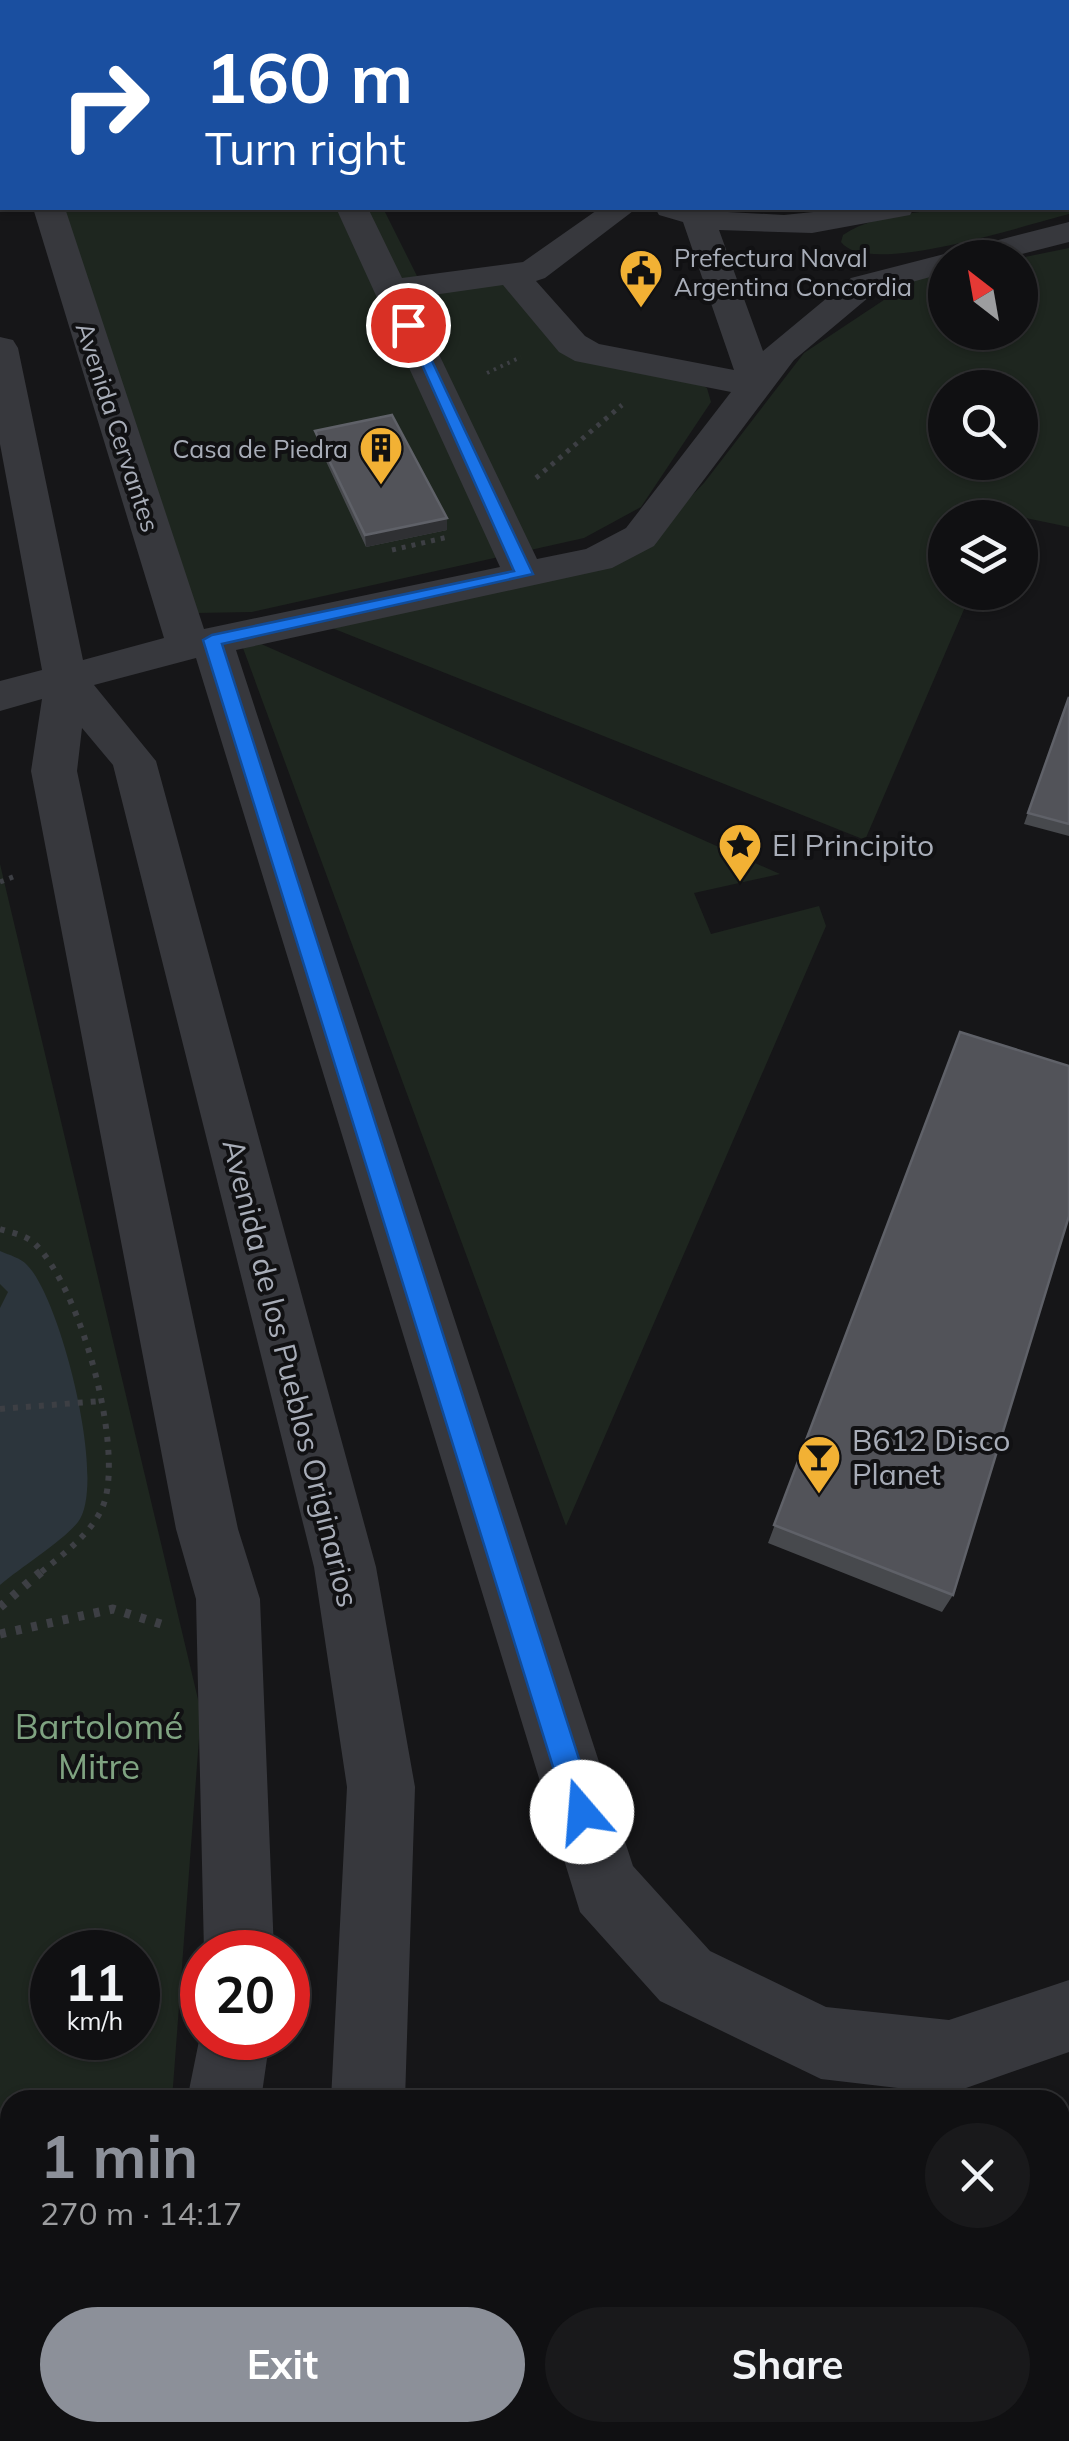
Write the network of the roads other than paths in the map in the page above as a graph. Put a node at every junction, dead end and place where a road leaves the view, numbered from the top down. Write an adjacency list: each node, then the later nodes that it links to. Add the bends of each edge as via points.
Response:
1 (50, 210): 16 (street, Avenida Cervantes)
2 (353, 210): 12 (street)
3 (619, 210): 10 (street, via 533,271)
4 (894, 210): 8 (street)
5 (684, 212): 8 (street); 14 (street)
6 (1069, 232): 7 (street)
7 (1036, 240)
8 (822, 251): 11 (street)
9 (928, 267): 11 (street)
10 (512, 275): 12 (street); 14 (street, via 588,353)
11 (863, 286): 14 (street, via 781,352)
12 (391, 290): 15 (street)
13 (0, 348): 17 (street, Avenida de los Pueblos Originarios)
14 (758, 386): 15 (street, via 640,536 598,559)
15 (524, 574): 16 (street)
16 (200, 643): 17 (street); 20 (street, Avenida Cervantes, via 605,1887 685,1976 820,2042 949,2057)
17 (66, 680): 18 (street); 19 (street, Avenida de los Pueblos Originarios, via 54,771 203,1510 228,1599); 23 (street, Avenida de los Pueblos Originarios, via 134,761 345,1567 381,1786)
18 (0, 696)
19 (239, 1930)
20 (1069, 2016)
21 (230, 2060): 22 (street)
22 (226, 2090)
23 (368, 2090)

